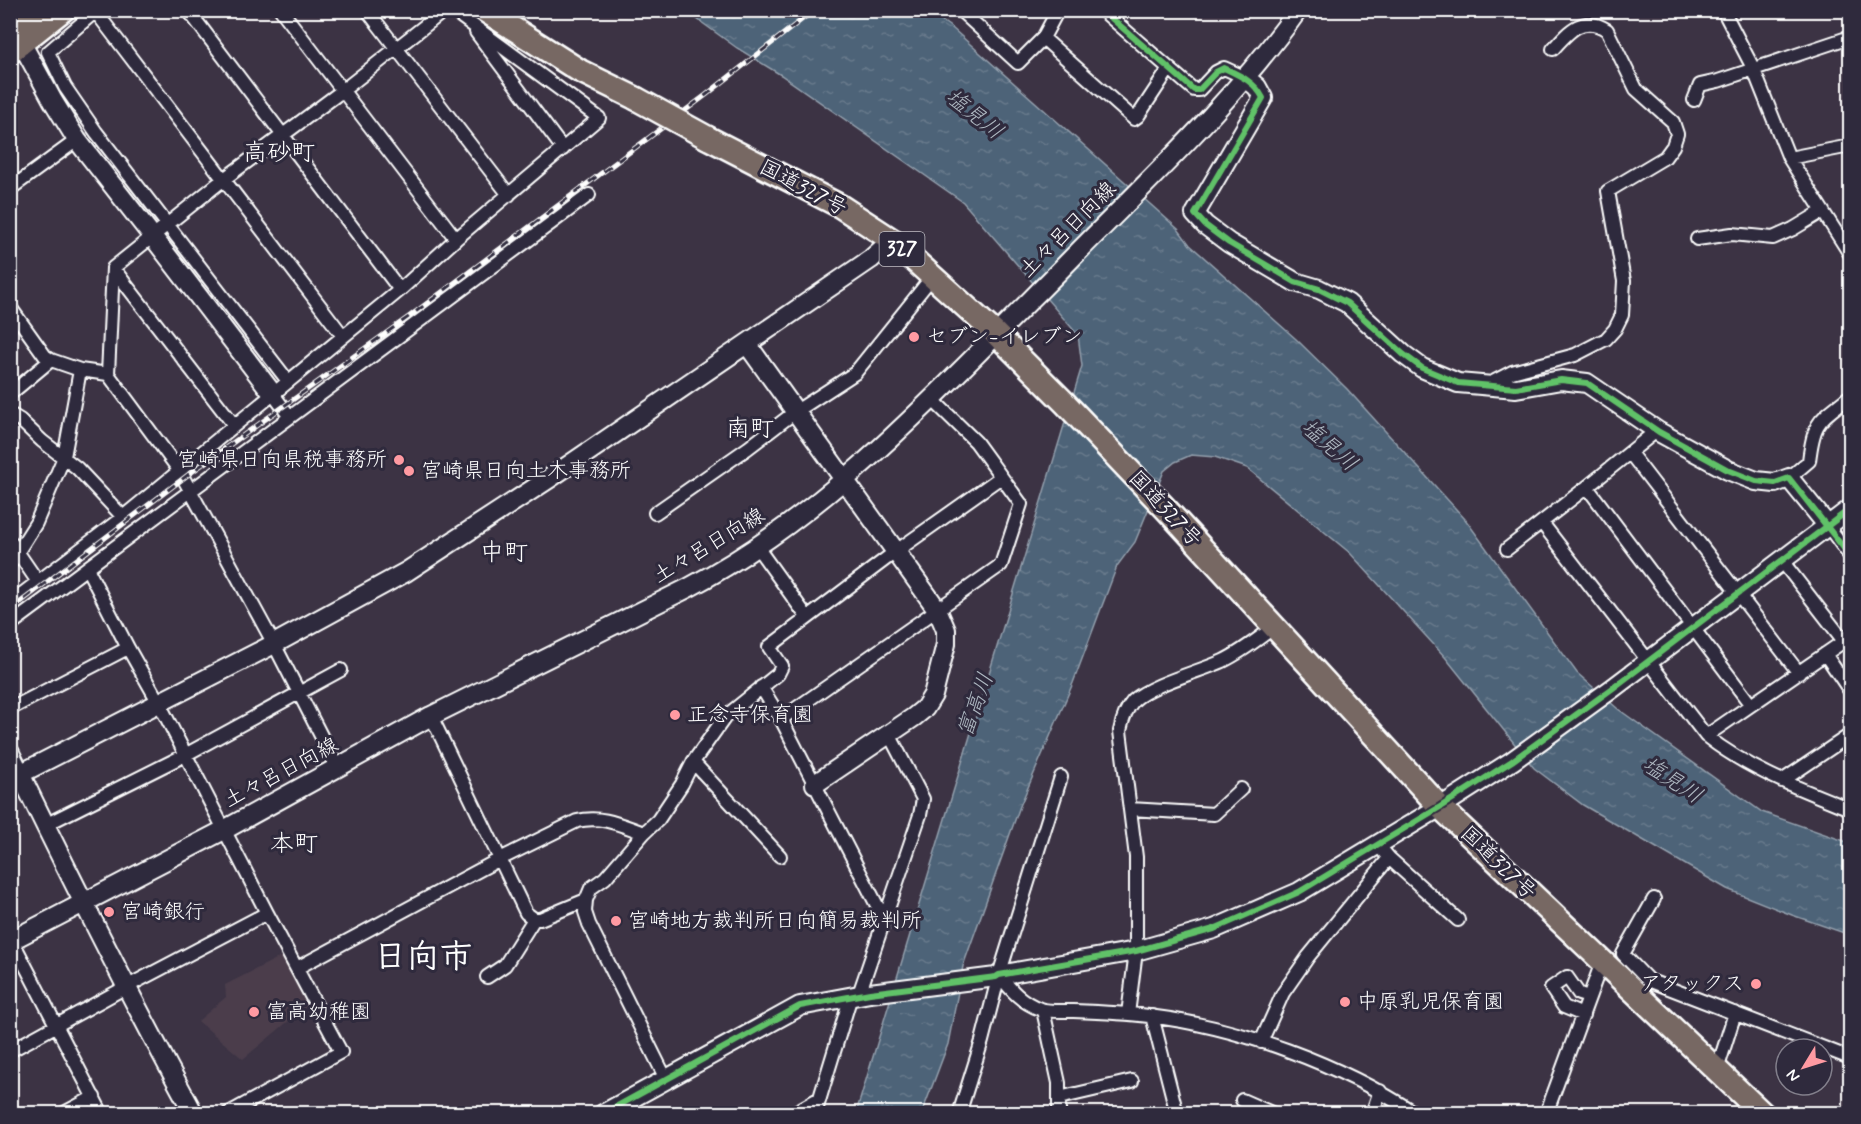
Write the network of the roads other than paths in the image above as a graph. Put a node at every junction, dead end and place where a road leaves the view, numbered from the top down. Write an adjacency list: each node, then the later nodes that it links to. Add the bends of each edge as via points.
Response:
1 (36, 10): 15 (highway)
2 (63, 10): 15 (highway)
3 (188, 10): 25 (street)
4 (281, 10): 23 (street)
5 (368, 10): 18 (street)
6 (445, 10): 18 (street)
7 (452, 10): 14 (street)
8 (960, 10): 17 (street, via 1018,63)
9 (1058, 10): 17 (street)
10 (1102, 10): 21 (street)
11 (1298, 10): 22 (street, 土々呂日向線)
12 (1723, 10): 20 (street)
13 (96, 11): 30 (street); 35 (street, via 48,52 75,102)
14 (476, 16): 28 (street); 28 (street, via 600,118); 39 (highway, 国道327号 / 327, bridge, via 840,206)
15 (13, 36): 26 (street)
16 (1851, 37): 20 (street)
17 (1043, 38): 21 (street, via 1134,119)
18 (397, 48): 23 (street); 32 (street)
19 (1553, 49): 52 (street, via 1576,26 1590,23 1607,30 1636,89 1673,122 1677,134 1665,157 1608,191 1624,281 1622,315 1615,329 1606,339 1575,355 1512,372)
20 (1753, 68): 24 (street, via 1700,85); 29 (street)
21 (1169, 69): 22 (street, via 1194,90 1224,68)
22 (1246, 78): 45 (street, 土々呂日向線); 52 (street, via 1263,98 1195,213 1204,225 1295,282 1347,303 1422,368 1458,383)
23 (342, 91): 25 (street); 37 (street)
24 (1694, 100)
25 (283, 135): 30 (street); 43 (street)
26 (77, 140): 31 (street); 36 (street)
27 (1851, 146): 29 (street)
28 (563, 149): 32 (street)
29 (1789, 158): 34 (street)
30 (224, 180): 35 (street); 46 (street)
31 (10, 189)
32 (509, 195): 37 (street)
33 (590, 195): 59 (street)
34 (1823, 211): 38 (street, via 1773,238 1732,234); 40 (street)
35 (168, 225): 36 (street); 51 (street)
36 (153, 237): 41 (street); 54 (street)
37 (456, 239): 43 (street)
38 (1697, 239)
39 (892, 240): 42 (highway, 国道327号 / 327); 47 (street, via 871,259)
40 (1851, 254)
41 (113, 268): 50 (street); 60 (street)
42 (932, 277): 45 (highway, 国道327号 / 327); 57 (street, via 855,373)
43 (400, 290): 46 (street)
44 (10, 307): 48 (street)
45 (1002, 329): 56 (street, 土々呂日向線); 90 (highway, 国道327号 / 327, via 1065,403)
46 (343, 336): 51 (street)
47 (747, 344): 57 (street); 93 (street, via 406,572)
48 (51, 360): 49 (street); 53 (street)
49 (80, 370): 50 (street); 63 (street)
50 (108, 374): 64 (street)
51 (288, 381): 54 (street)
52 (1485, 385): 61 (street, via 1516,388 1561,380 1587,383)
53 (10, 394)
54 (273, 394): 59 (street); 60 (street)
55 (1851, 396): 66 (street, via 1819,421 1812,436 1809,461)
56 (932, 399): 65 (street, via 976,442); 67 (street, 土々呂日向線)
57 (795, 412): 67 (street); 71 (street)
58 (10, 414): 63 (street)
59 (290, 417): 69 (street)
60 (234, 425): 64 (street)
61 (1655, 429): 62 (street); 66 (street, via 1728,470 1756,481 1775,483)
62 (1630, 453): 68 (street); 85 (street)
63 (64, 457): 72 (street); 79 (street)
64 (179, 470): 69 (street); 72 (street)
65 (1001, 477): 78 (street); 87 (street, via 1021,504 1000,565)
66 (1789, 478): 74 (street)
67 (844, 481): 76 (street, 土々呂日向線); 78 (street)
68 (1587, 488): 73 (street); 91 (street)
69 (191, 491): 83 (street); 93 (street)
70 (1851, 509): 74 (street)
71 (655, 513)
72 (123, 517): 84 (street)
73 (1542, 523): 77 (street); 96 (street)
74 (1828, 526): 80 (street); 81 (street)
75 (10, 541): 79 (street)
76 (757, 547): 88 (street); 105 (street, 土々呂日向線, via 688,588)
77 (1507, 549)
78 (895, 552): 87 (street); 88 (street)
79 (19, 553): 82 (street); 84 (street)
80 (1851, 556)
81 (1782, 561): 85 (street); 92 (street)
82 (10, 564)
83 (87, 568): 89 (street); 94 (street)
84 (38, 582): 86 (street)
85 (1738, 594): 91 (street); 98 (street)
86 (10, 603)
87 (937, 609): 106 (street); 107 (street, via 946,630 946,644 933,695 925,708)
88 (807, 617): 99 (street, via 769,647 782,666)
89 (10, 625)
90 (1274, 627): 119 (highway, 国道327号 / 327); 120 (street, via 1224,660 1145,693 1133,702 1120,731)
91 (1692, 627): 96 (street); 103 (street)
92 (1847, 639): 95 (street)
93 (274, 644): 101 (street); 102 (street)
94 (128, 648): 102 (street); 104 (street)
95 (1825, 654): 98 (street); 100 (street)
96 (1648, 661): 109 (street); 119 (street, via 1512,761)
97 (341, 670): 101 (street)
98 (1799, 673): 103 (street)
99 (761, 687): 106 (street); 112 (street, via 725,717)
100 (1851, 691)
101 (299, 692): 111 (street); 113 (street)
102 (159, 703): 111 (street); 114 (street)
103 (1751, 705): 109 (street)
104 (10, 709)
105 (431, 716): 113 (street, 土々呂日向線); 127 (street)
106 (781, 719): 117 (street)
107 (889, 734): 117 (street); 133 (street, via 923,799)
108 (1851, 735): 116 (street)
109 (1706, 736): 116 (street)
110 (10, 753): 114 (street)
111 (185, 755): 122 (street); 123 (street)
112 (693, 762): 124 (street, via 664,813); 126 (street)
113 (337, 768): 123 (street, 土々呂日向線)
114 (16, 776): 122 (street)
115 (1061, 777): 139 (street)
116 (1782, 781): 121 (street)
117 (815, 784): 133 (street)
118 (1241, 789): 120 (street, via 1214,814)
119 (1440, 807): 125 (street); 137 (highway, 国道327号 / 327)
120 (1130, 809): 136 (street, via 1136,857)
121 (1851, 809)
122 (45, 825): 130 (street)
123 (224, 830): 130 (street, 土々呂日向線); 131 (street)
124 (644, 833): 127 (street, via 589,818); 129 (street, via 605,878 591,888)
125 (1384, 852): 134 (street); 136 (street, via 1214,929); 150 (street, via 1283,993)
126 (780, 856)
127 (500, 859): 132 (street, via 526,913); 138 (street)
128 (1654, 899): 145 (street, via 1623,954 1648,980)
129 (586, 900): 132 (street); 154 (street, via 589,924)
130 (83, 903): 135 (street, 土々呂日向線); 141 (street)
131 (267, 913): 138 (street); 141 (street)
132 (534, 919): 140 (street, via 505,965)
133 (884, 919): 142 (street)
134 (1458, 920)
135 (11, 940): 149 (street)
136 (1136, 951): 139 (street); 146 (street)
137 (1602, 962): 143 (street); 153 (highway, 国道327号 / 327)
138 (297, 968): 164 (street, via 341,1052)
139 (997, 976): 142 (street); 144 (street, via 1014,994); 168 (street)
140 (487, 977)
141 (126, 987): 149 (street); 163 (street)
142 (860, 994): 154 (street, via 800,1006); 158 (street)
143 (1589, 997): 147 (street); 147 (street, via 1579,994 1567,977 1551,988 1564,1007)
144 (1043, 1010): 146 (street); 159 (street)
145 (1735, 1013): 152 (street); 153 (street)
146 (1128, 1014): 148 (street)
147 (1583, 1015): 174 (street)
148 (1152, 1016): 150 (street, via 1192,1022); 170 (street)
149 (57, 1026): 151 (street); 157 (street)
150 (1261, 1042): 156 (street)
151 (10, 1051)
152 (1851, 1058)
153 (1717, 1070): 175 (highway, 国道327号 / 327)
154 (666, 1079): 165 (street)
155 (1132, 1081): 159 (street)
156 (1380, 1091): 172 (street); 173 (street)
157 (94, 1097): 161 (street); 162 (street)
158 (820, 1098): 166 (street); 167 (street)
159 (1059, 1098): 169 (street)
160 (1242, 1100): 171 (street)
161 (62, 1113)
162 (102, 1113)
163 (194, 1113)
164 (227, 1113)
165 (603, 1113)
166 (792, 1113)
167 (815, 1113)
168 (959, 1113)
169 (1059, 1113)
170 (1178, 1113)
171 (1274, 1113)
172 (1372, 1113)
173 (1416, 1113)
174 (1546, 1113)
175 (1763, 1113)

